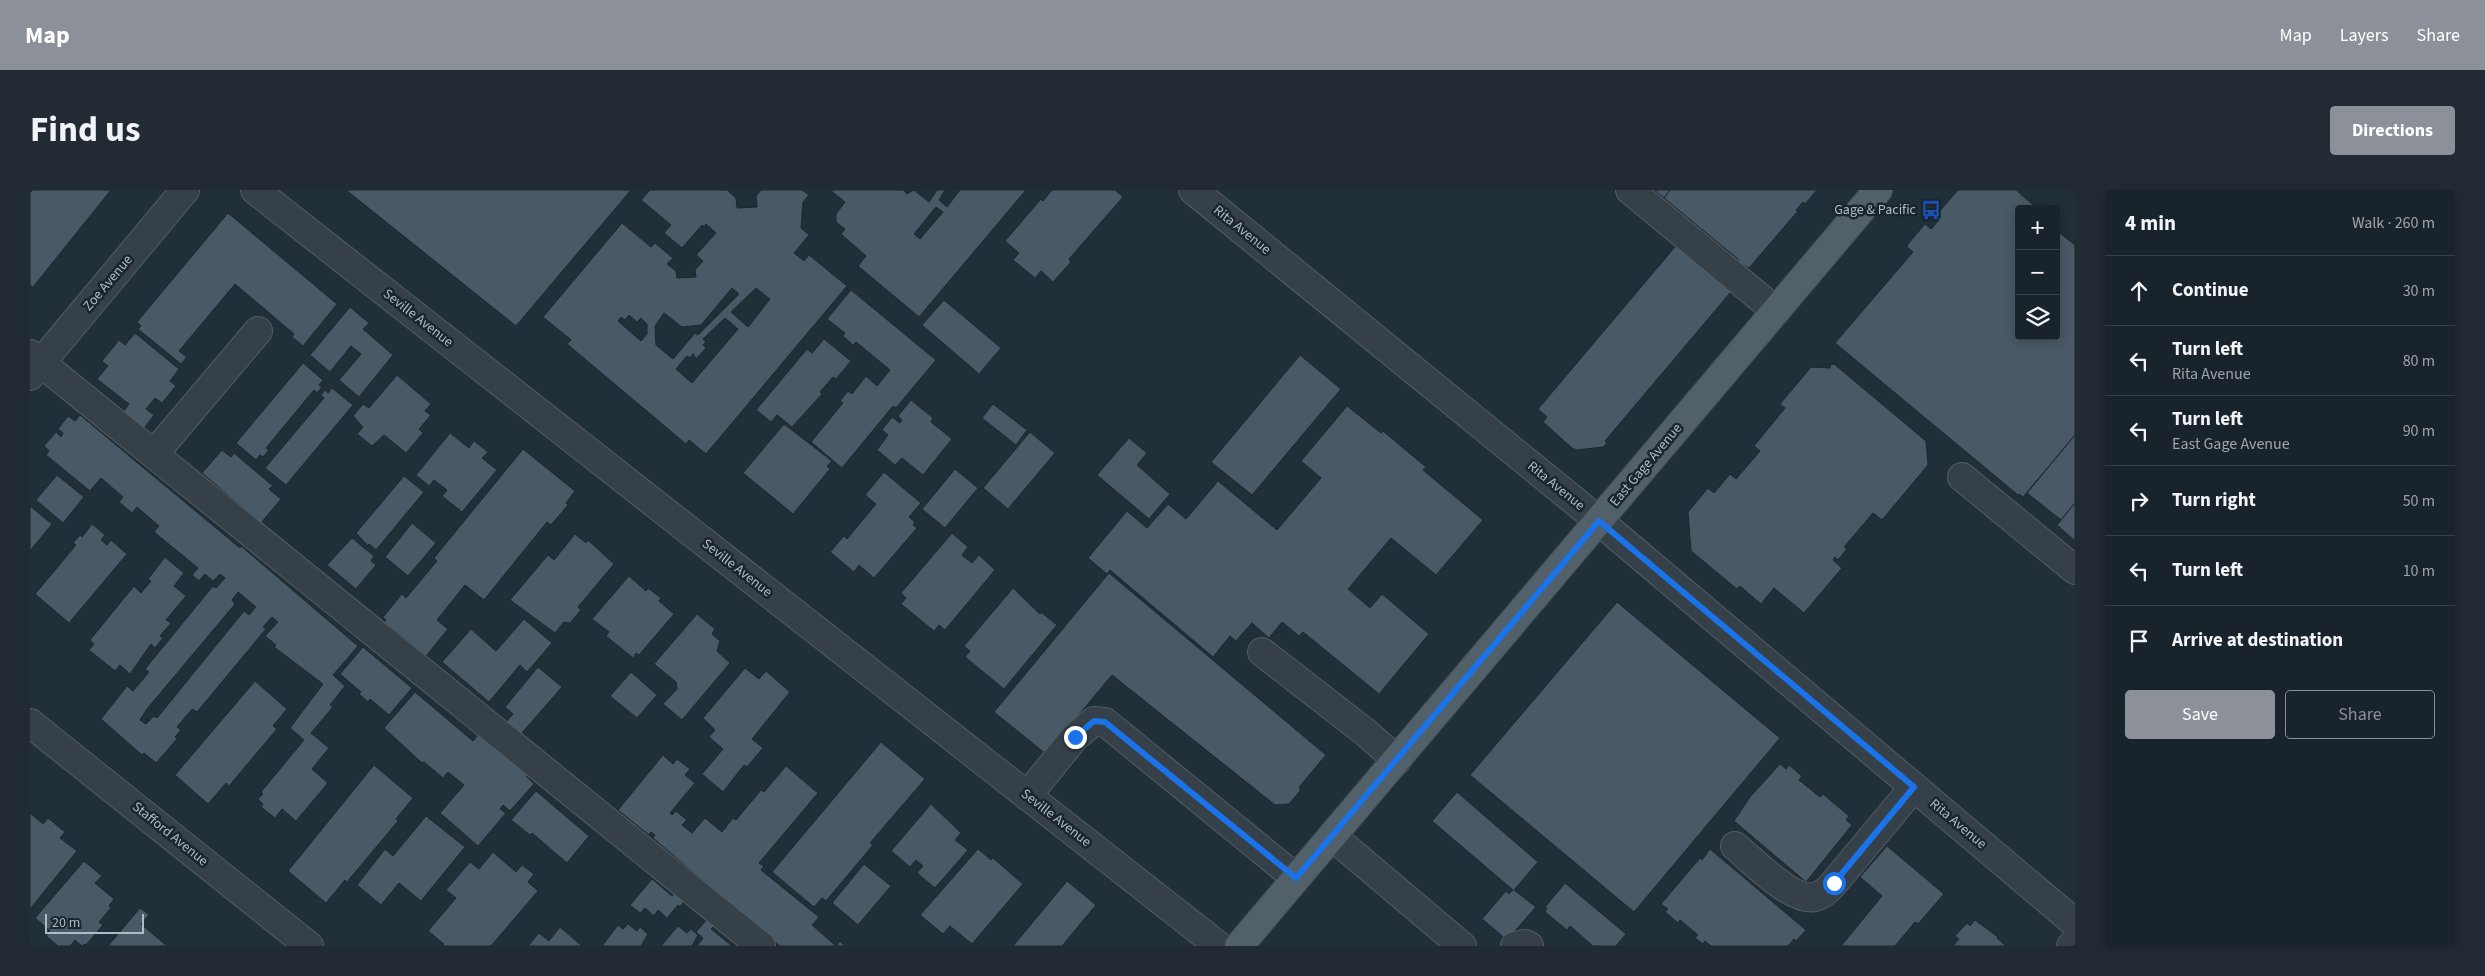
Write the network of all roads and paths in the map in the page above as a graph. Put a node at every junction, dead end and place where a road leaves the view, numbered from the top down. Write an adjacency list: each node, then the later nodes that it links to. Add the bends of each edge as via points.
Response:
1 (185, 190): 8 (street, Zoe Avenue)
2 (255, 190): 17 (street, Seville Avenue)
3 (1192, 190): 11 (street, Rita Avenue)
4 (1630, 190): 6 (street)
5 (1878, 190): 6 (main road, East Gage Avenue)
6 (1776, 311): 11 (main road, East Gage Avenue)
7 (258, 331): 9 (street)
8 (34, 364): 9 (street)
9 (154, 454): 24 (street)
10 (1962, 477): 12 (street)
11 (1599, 521): 15 (main road, East Gage Avenue); 16 (street, Rita Avenue)
12 (2075, 570)
13 (1262, 652): 15 (street)
14 (30, 723): 23 (street, Stafford Avenue)
15 (1397, 760): 18 (main road, East Gage Avenue)
16 (1914, 787): 19 (street, via 1826,892 1816,897 1794,893); 21 (street, Rita Avenue)
17 (1027, 796): 20 (street, via 1075,737 1094,721 1105,722); 25 (street, Seville Avenue)
18 (1332, 836): 20 (main road, East Gage Avenue); 27 (street)
19 (1735, 846)
20 (1296, 878): 26 (main road, East Gage Avenue)
21 (2075, 923)
22 (2075, 942): 30 (street)
23 (309, 946)
24 (762, 946)
25 (1219, 946)
26 (1239, 946)
27 (1462, 946)
28 (1515, 946): 29 (street)
29 (1529, 946)
30 (2071, 946)

